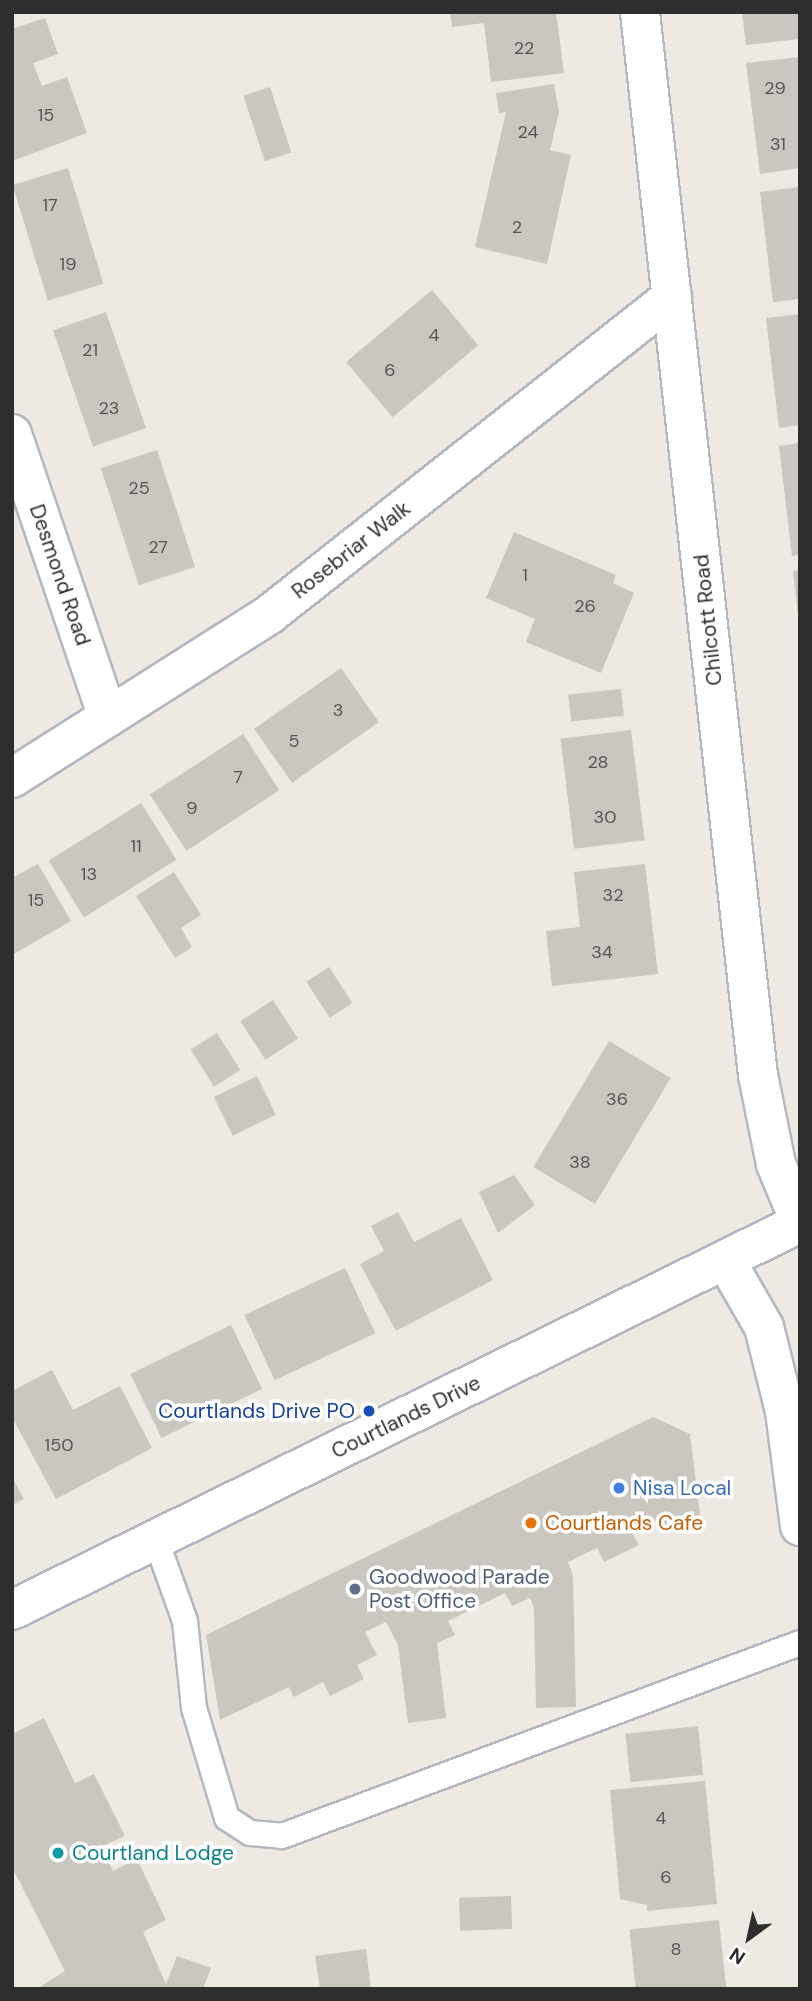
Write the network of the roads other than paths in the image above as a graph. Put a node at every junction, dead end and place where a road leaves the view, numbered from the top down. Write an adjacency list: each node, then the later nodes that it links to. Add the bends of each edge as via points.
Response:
1 (640, 12): 2 (street, Chilcott Road)
2 (672, 297): 4 (street, Rosebriar Walk, via 270,614); 6 (street, Chilcott Road, via 758,1075 776,1164)
3 (12, 434): 4 (street, Desmond Road)
4 (108, 717): 5 (street, Rosebriar Walk)
5 (12, 778)
6 (800, 1223): 7 (street, Courtlands Drive)
7 (726, 1261): 8 (street, via 764,1327 785,1411); 9 (street, Courtlands Drive)
8 (800, 1526)
9 (156, 1540): 10 (street, Courtlands Drive); 11 (lane, via 185,1621 194,1708 227,1818 250,1833 282,1836)
10 (12, 1609)
11 (800, 1643)

